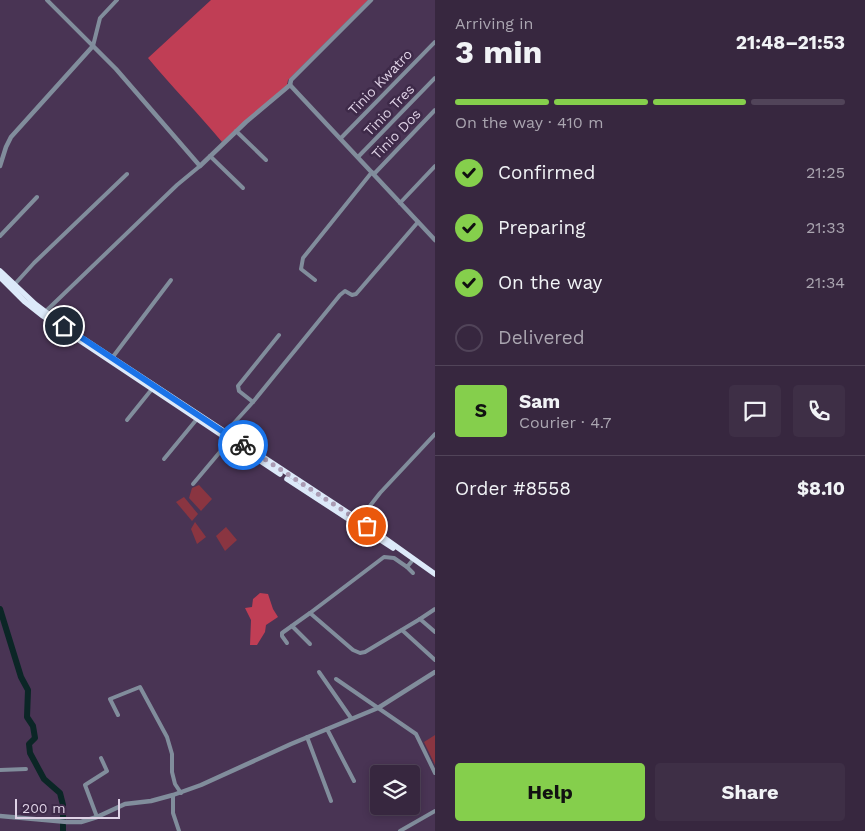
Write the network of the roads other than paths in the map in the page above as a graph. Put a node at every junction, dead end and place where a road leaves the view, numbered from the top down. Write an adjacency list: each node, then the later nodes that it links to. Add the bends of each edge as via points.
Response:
1 (47, 0): 5 (street)
2 (117, 0): 5 (street, via 100,18)
3 (371, 0): 7 (street, via 292,78)
4 (435, 42): 10 (street, Tinio Kwatro)
5 (93, 46): 14 (street, via 14,134); 15 (street)
6 (435, 78): 12 (street, Tinio Tres)
7 (290, 85): 9 (street); 10 (street)
8 (435, 110): 17 (street, Tinio Dos)
9 (236, 132): 11 (street); 13 (street)
10 (341, 138): 12 (street)
11 (210, 156): 15 (street); 19 (street)
12 (358, 157): 17 (street)
13 (266, 160)
14 (0, 166)
15 (200, 166): 30 (street)
16 (435, 166): 21 (street)
17 (373, 173): 21 (street); 28 (street, Tinio Dos, via 303,258 301,269)
18 (127, 174): 29 (street)
19 (243, 188)
20 (37, 197): 23 (street)
21 (400, 203): 22 (street)
22 (418, 222): 24 (street); 35 (street, via 356,294 345,291 340,295)
23 (0, 236)
24 (435, 240)
25 (0, 271): 29 (highway)
26 (0, 277): 29 (highway)
27 (170, 280): 33 (street)
28 (315, 280)
29 (12, 286): 30 (highway); 31 (highway, via 24,301)
30 (45, 312): 31 (highway)
31 (63, 327): 33 (highway); 34 (highway)
32 (279, 335): 35 (street, via 238,386 239,391)
33 (112, 358): 39 (highway)
34 (152, 389): 36 (highway); 37 (street)
35 (253, 402): 39 (street)
36 (197, 419): 39 (highway); 41 (street)
37 (127, 420)
38 (434, 434): 43 (street)
39 (224, 435): 40 (highway)
40 (231, 439): 42 (street); 43 (highway); 44 (highway)
41 (164, 459)
42 (192, 484)
43 (359, 520): 47 (highway)
44 (412, 561): 45 (street); 48 (highway)
45 (406, 567): 46 (street); 50 (street, via 394,558 384,557)
46 (413, 573)
47 (435, 574)
48 (435, 579)
49 (435, 609): 51 (street)
50 (310, 613): 52 (street); 53 (street, via 360,653)
51 (420, 619): 53 (street); 54 (street)
52 (292, 626): 55 (street, via 282,634); 56 (street)
53 (402, 630): 57 (street)
54 (435, 632)
55 (287, 643)
56 (310, 644)
57 (435, 660)
58 (318, 672): 63 (street)
59 (435, 672): 61 (street)
60 (336, 679): 61 (street)
61 (378, 708): 63 (street); 69 (street, via 416,734)
62 (118, 715): 71 (street, via 110,699 140,687 167,737 175,784)
63 (351, 718): 64 (street)
64 (327, 729): 65 (street); 70 (street)
65 (307, 737): 71 (street); 73 (street)
66 (102, 758): 76 (street, via 107,771 85,785)
67 (26, 769): 68 (street)
68 (0, 770)
69 (435, 773)
70 (354, 781)
71 (181, 793): 72 (street)
72 (174, 795): 76 (street, via 125,804); 77 (street, via 173,813)
73 (331, 801)
74 (435, 811): 78 (street)
75 (0, 816): 76 (street, via 66,822)
76 (97, 817)
77 (179, 831)
78 (400, 831)

